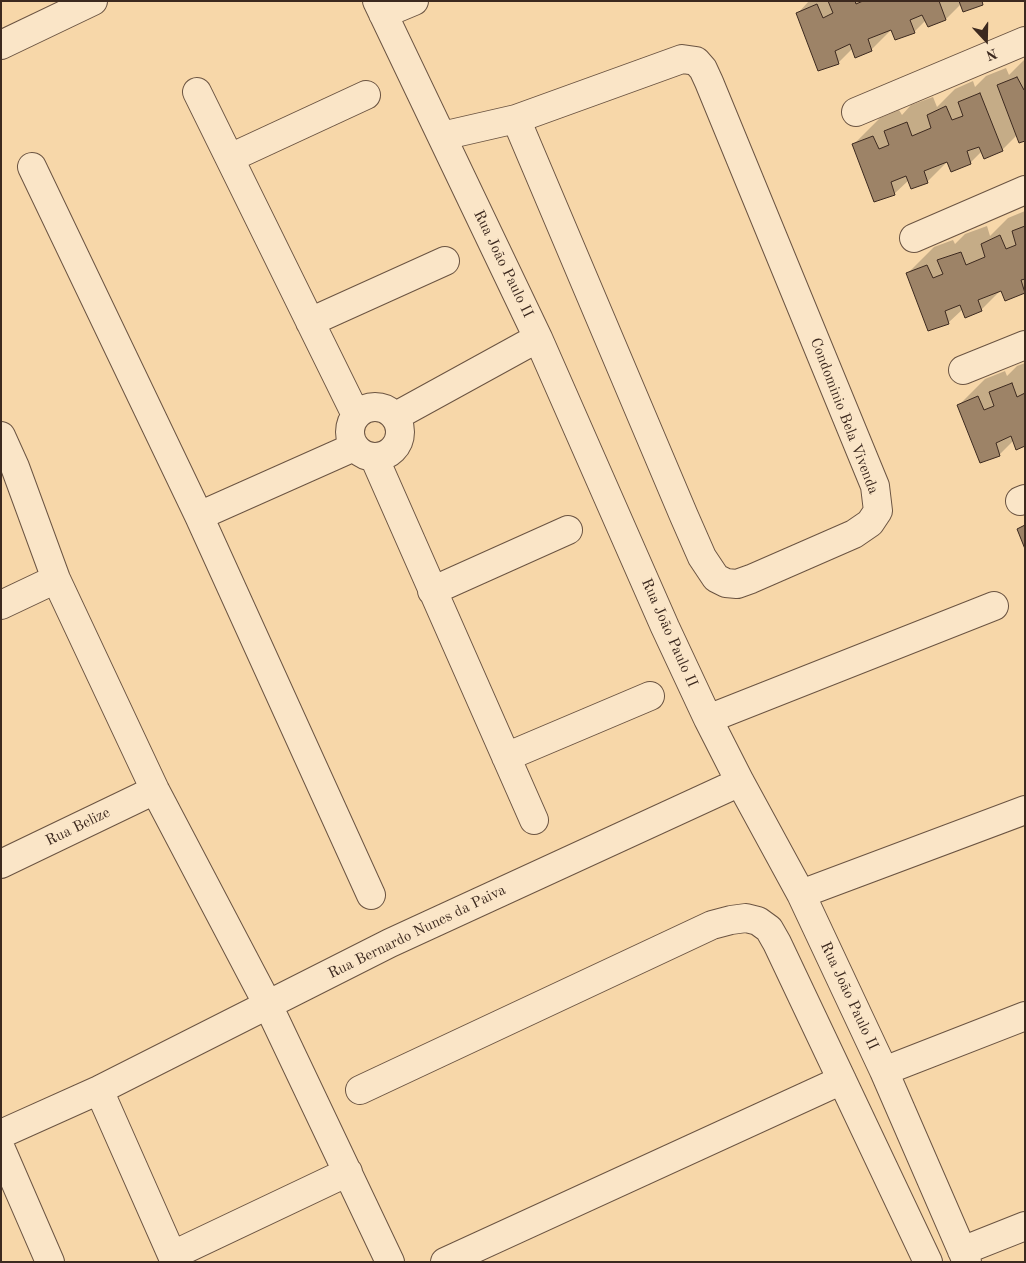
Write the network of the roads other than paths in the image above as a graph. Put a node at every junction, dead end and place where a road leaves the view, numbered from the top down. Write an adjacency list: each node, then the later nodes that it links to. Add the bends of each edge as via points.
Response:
1 (93, 1): 5 (street)
2 (414, 1): 3 (street)
3 (380, 8): 10 (street, Rua João Paulo II)
4 (1025, 42): 8 (street)
5 (1, 45)
6 (197, 92): 11 (street)
7 (366, 95): 11 (street)
8 (856, 112)
9 (516, 119): 9 (street, Condominio Bela Vivenda, via 702,558 716,578 737,584 751,580 854,534 870,523 878,512 875,486 703,69 696,61 682,59); 10 (street, Condominio Bela Vivenda)
10 (442, 136): 17 (street, Rua João Paulo II)
11 (230, 158): 16 (street)
12 (32, 167): 24 (street)
13 (1025, 190): 14 (street)
14 (914, 238)
15 (445, 261): 16 (street)
16 (310, 322): 20 (street)
17 (538, 338): 21 (street); 31 (street, Rua João Paulo II)
18 (1025, 345): 19 (street)
19 (963, 370)
20 (356, 415): 21 (street, via 365,408 376,406); 23 (street, via 350,425 350,437)
21 (396, 416): 23 (street, via 400,438 394,448 385,455)
22 (1, 436): 26 (street, via 16,467)
23 (364, 452): 24 (street); 27 (street)
24 (199, 516): 39 (street)
25 (568, 530): 27 (street)
26 (56, 579): 28 (street); 34 (street)
27 (432, 591): 32 (street)
28 (1, 605)
29 (994, 606): 31 (street)
30 (650, 696): 32 (street)
31 (708, 719): 33 (street, Rua João Paulo II)
32 (506, 757): 36 (street)
33 (740, 782): 38 (street, Rua João Paulo II); 40 (street, Rua Bernardo Nunes da Paiva, via 390,943)
34 (155, 790): 37 (street, Rua Belize); 40 (street)
35 (1025, 810): 38 (street)
36 (534, 820)
37 (1, 864)
38 (801, 894): 42 (street, Rua João Paulo II)
39 (371, 895)
40 (268, 1005): 44 (street, Rua Bernardo Nunes da Paiva); 48 (street)
41 (1025, 1016): 42 (street)
42 (884, 1071): 50 (street, Rua João Paulo II)
43 (842, 1080): 45 (street, via 769,930 746,918 712,926); 52 (street); 55 (street)
44 (99, 1090): 46 (street, Rua Bernardo Nunes da Paiva); 51 (street)
45 (360, 1090)
46 (1, 1134)
47 (1, 1149): 53 (street)
48 (348, 1172): 51 (street); 54 (street)
49 (1025, 1226): 50 (street)
50 (964, 1256)
51 (174, 1259)
52 (922, 1260)
53 (50, 1262)
54 (390, 1262)
55 (445, 1262)

